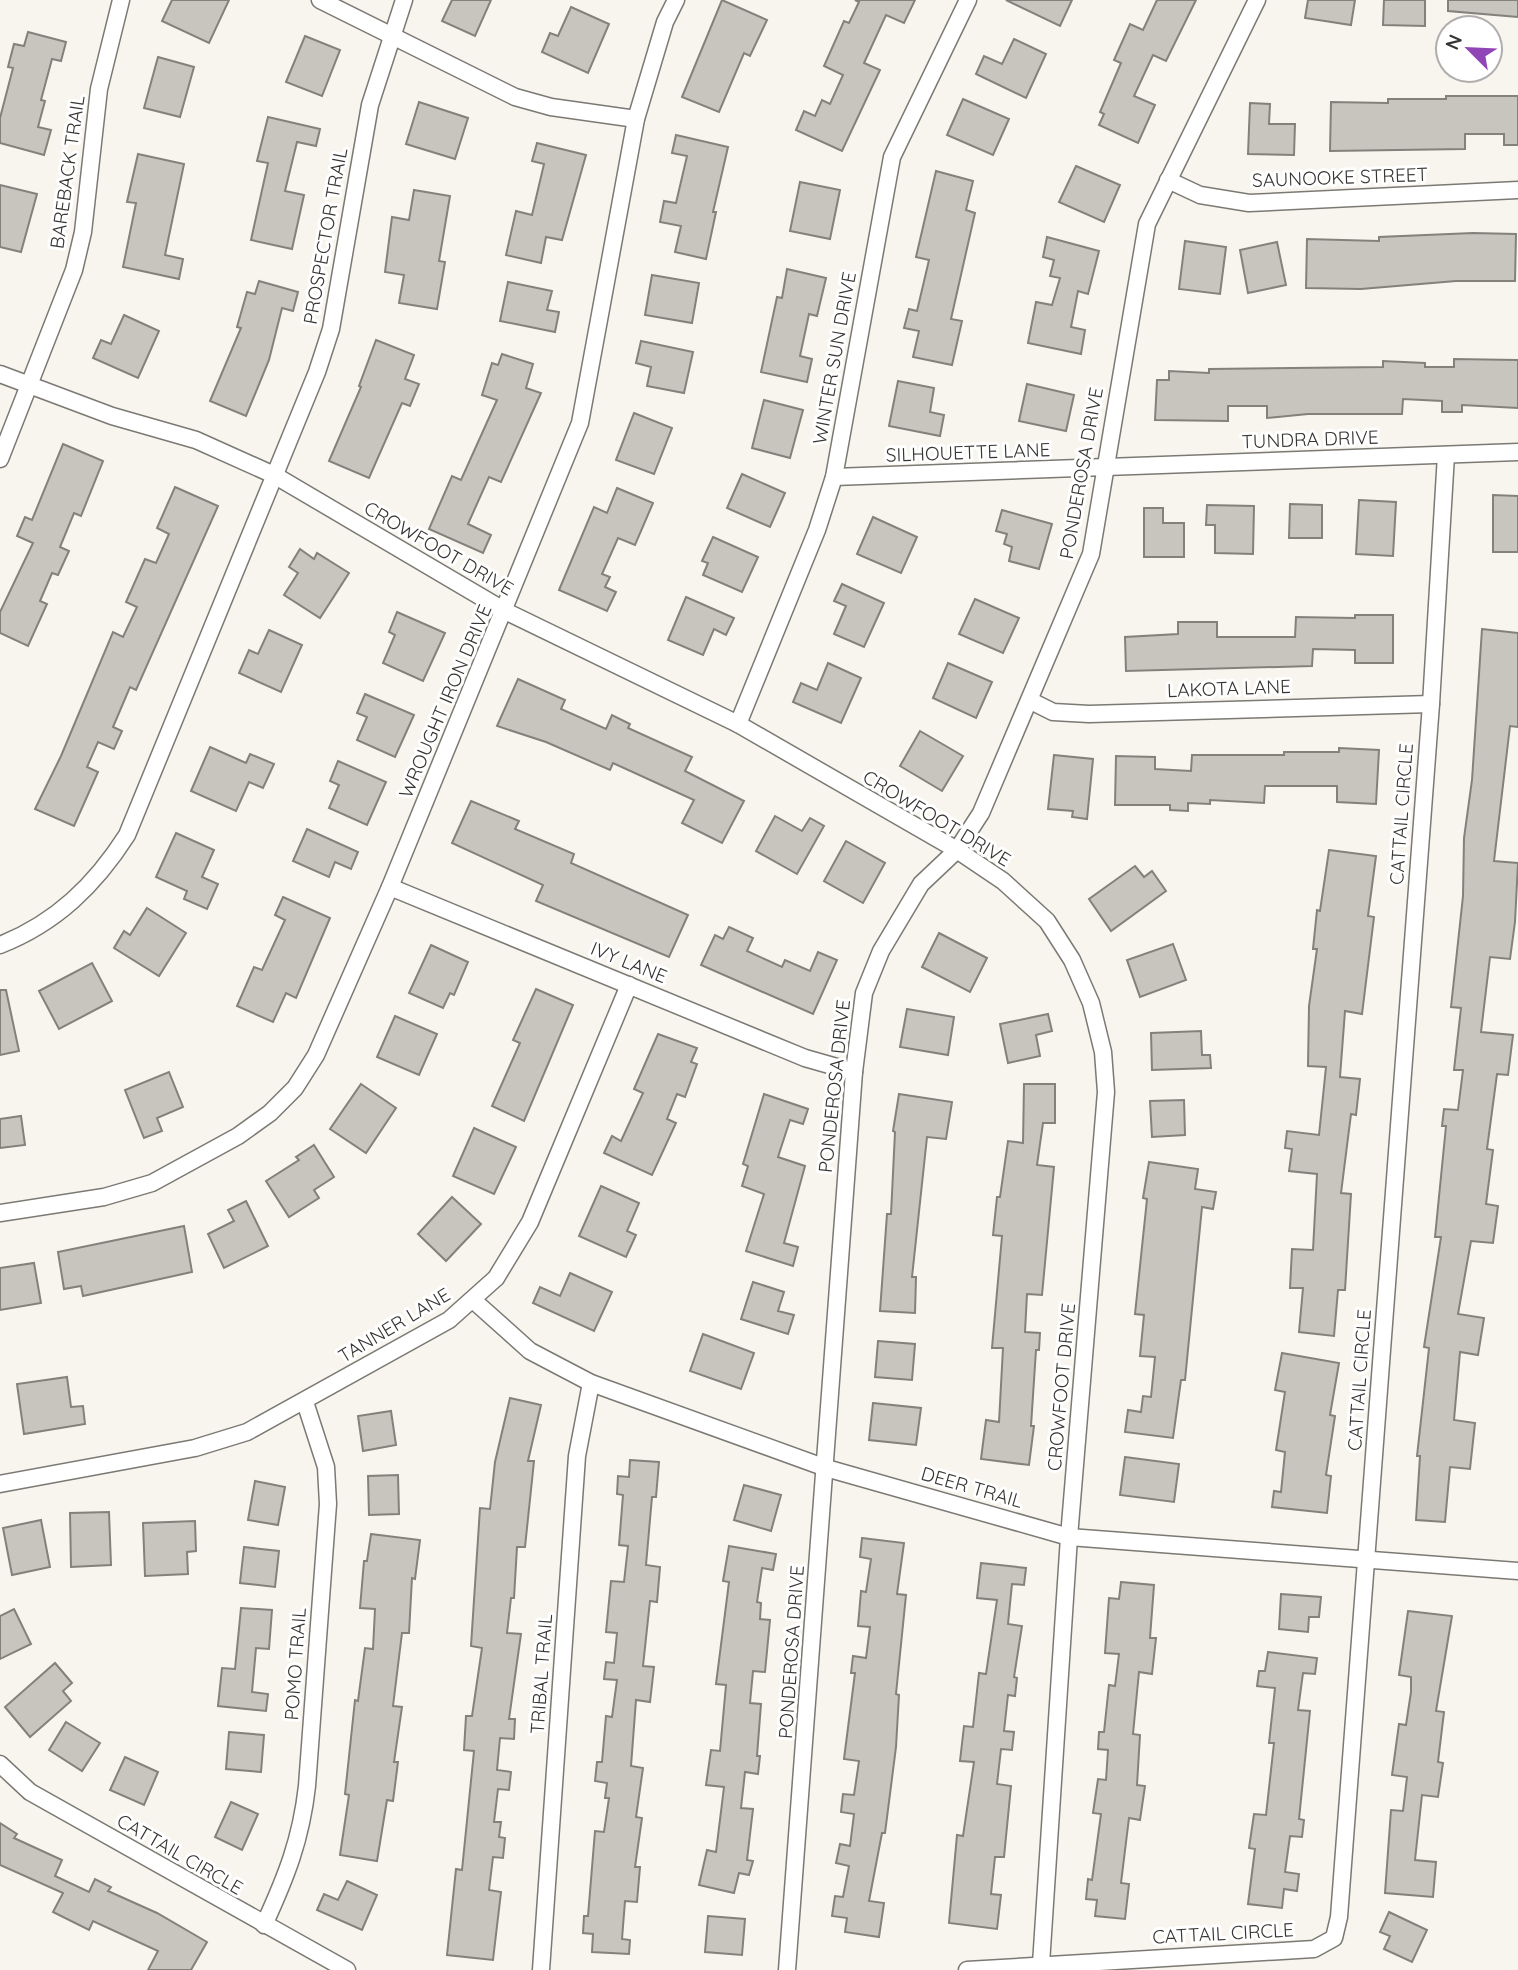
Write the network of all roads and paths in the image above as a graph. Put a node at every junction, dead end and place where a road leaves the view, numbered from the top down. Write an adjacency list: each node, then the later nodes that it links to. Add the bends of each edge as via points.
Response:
1 (121, 0): 12 (street, BAREBACK TRAIL, via 99,89 83,232 74,270)
2 (320, 0): 7 (street)
3 (404, 0): 7 (street, PROSPECTOR TRAIL)
4 (676, 0): 8 (street, WROUGHT IRON DRIVE)
5 (968, 0): 18 (street, WINTER SUN DRIVE, via 892,157)
6 (1257, 0): 9 (street, PONDEROSA DRIVE)
7 (390, 35): 8 (street, via 515,97); 17 (street, PROSPECTOR TRAIL, via 360,154 331,329)
8 (636, 119): 19 (street, WROUGHT IRON DRIVE, via 580,423)
9 (1168, 180): 10 (street, SAUNOOKE STREET, via 1200,195 1249,203); 16 (street, PONDEROSA DRIVE, via 1139,254)
10 (1518, 190)
11 (0, 374): 12 (street, CROWFOOT DRIVE)
12 (31, 386): 15 (street, BAREBACK TRAIL); 17 (street, CROWFOOT DRIVE, via 196,440)
13 (1518, 452): 14 (street, TUNDRA DRIVE)
14 (1446, 455): 16 (street, TUNDRA DRIVE); 21 (street, CATTAIL CIRCLE)
15 (0, 459)
16 (1104, 469): 18 (street, SILHOUETTE LANE); 20 (street, PONDEROSA DRIVE, via 1091,554)
17 (274, 475): 19 (street, CROWFOOT DRIVE); 25 (street, PROSPECTOR TRAIL, via 127,835 90,886 60,912)
18 (834, 477): 22 (street, WINTER SUN DRIVE)
19 (505, 611): 22 (street, CROWFOOT DRIVE); 24 (street, WROUGHT IRON DRIVE)
20 (1031, 701): 21 (street, LAKOTA LANE, via 1053,712 1089,714); 23 (street, PONDEROSA DRIVE, via 981,813)
21 (1431, 704): 35 (street, CATTAIL CIRCLE)
22 (738, 724): 23 (street, CROWFOOT DRIVE)
23 (957, 850): 27 (street, PONDEROSA DRIVE, via 921,884 881,951 864,993); 34 (street, CROWFOOT DRIVE, via 1003,881 1046,921 1072,960 1086,992 1103,1052 1106,1092)
24 (390, 887): 26 (street, IVY LANE); 28 (street, WROUGHT IRON DRIVE, via 316,1055 295,1088 270,1113 152,1183 104,1197)
25 (0, 945)
26 (629, 985): 27 (street, IVY LANE, via 805,1058); 29 (street, TANNER LANE, via 530,1222 502,1269)
27 (854, 1072): 32 (street, PONDEROSA DRIVE)
28 (0, 1213)
29 (473, 1300): 30 (street, DEER TRAIL, via 530,1351); 31 (street, TANNER LANE, via 449,1320)
30 (591, 1383): 32 (street, DEER TRAIL); 41 (street, TRIBAL TRAIL, via 577,1456)
31 (305, 1402): 33 (street, TANNER LANE, via 247,1432 195,1448); 38 (street, POMO TRAIL, via 326,1467 328,1504 307,1786 303,1828 292,1864)
32 (826, 1468): 34 (street, DEER TRAIL); 42 (street, PONDEROSA DRIVE)
33 (0, 1485)
34 (1069, 1537): 35 (street, DEER TRAIL); 39 (street, CROWFOOT DRIVE)
35 (1366, 1561): 36 (street, DEER TRAIL); 39 (street, CATTAIL CIRCLE, via 1334,1938 1314,1949)
36 (1518, 1571)
37 (0, 1764): 38 (street, CATTAIL CIRCLE, via 30,1792)
38 (264, 1925): 40 (street, CATTAIL CIRCLE)
39 (1041, 1964): 43 (street, CATTAIL CIRCLE)
40 (347, 1970)
41 (541, 1970)
42 (787, 1970)
43 (968, 1970)

